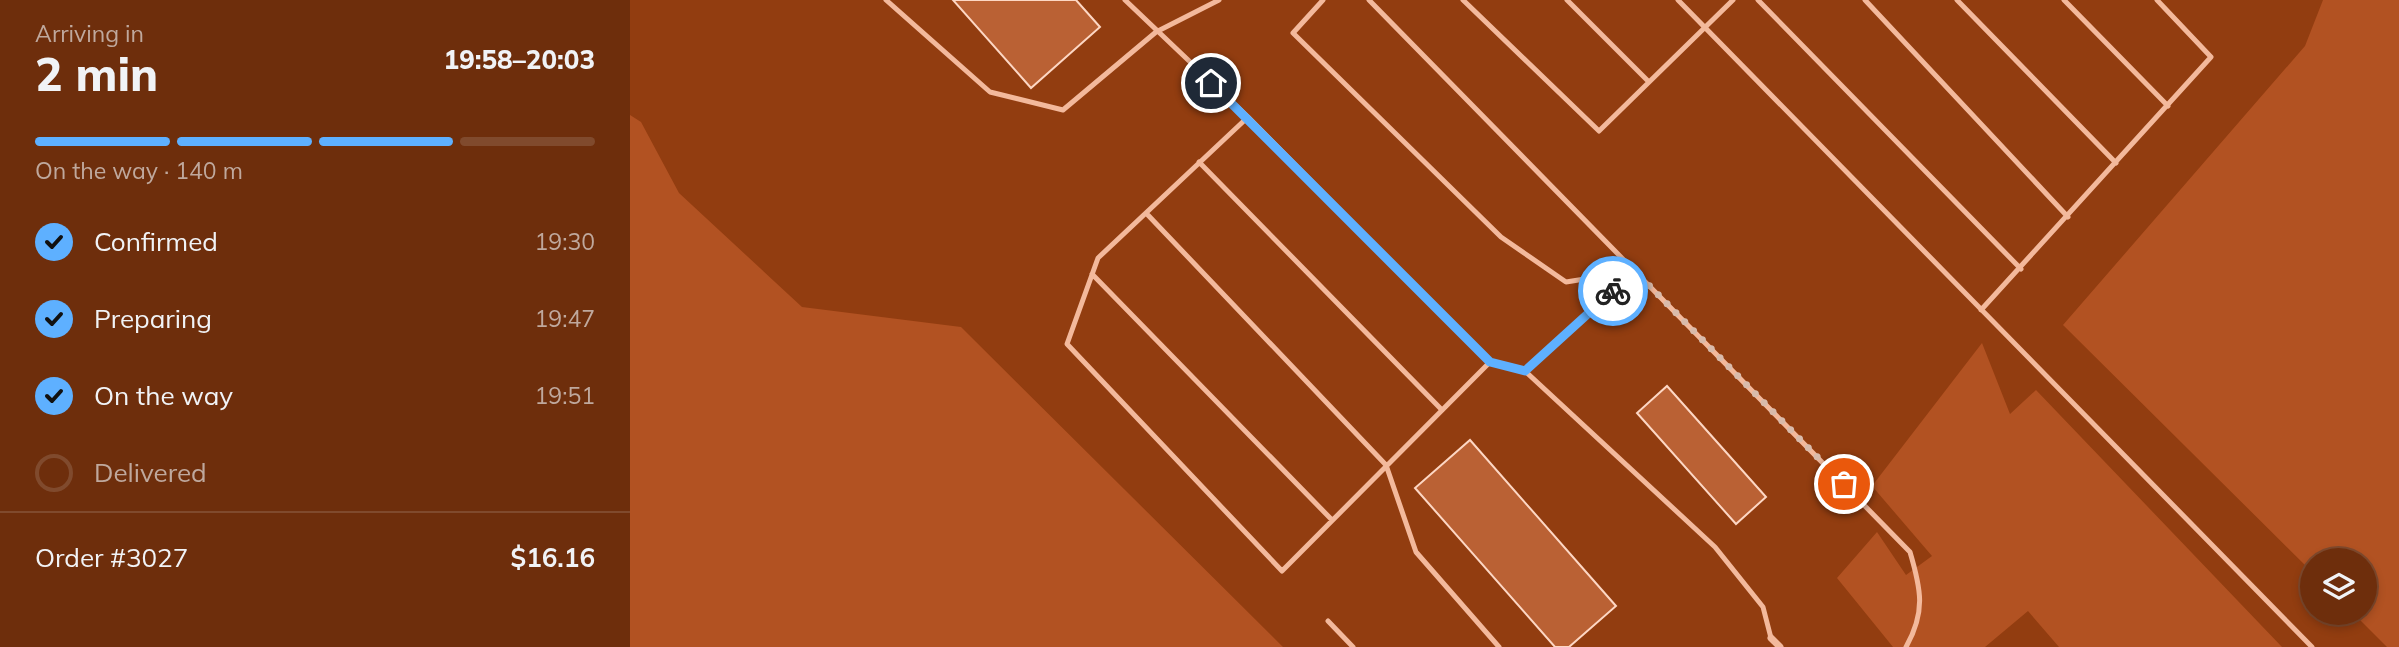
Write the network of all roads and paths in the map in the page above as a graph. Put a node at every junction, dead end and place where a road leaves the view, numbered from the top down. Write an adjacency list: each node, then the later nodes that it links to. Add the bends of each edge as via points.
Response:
1 (886, 0): 16 (lane, via 990,92 1063,110)
2 (1125, 0): 16 (lane)
3 (1219, 0): 16 (lane)
4 (1323, 0): 25 (lane, via 1293,33 1501,237 1566,282)
5 (1369, 0): 25 (lane)
6 (1463, 0): 17 (lane, via 1599,131)
7 (1567, 0): 17 (lane)
8 (1678, 0): 15 (lane)
9 (1733, 0): 15 (lane)
10 (1758, 0): 24 (lane)
11 (1865, 0): 23 (lane)
12 (1957, 0): 21 (lane)
13 (2064, 0): 18 (lane)
14 (2157, 0): 18 (lane, via 2211,57)
15 (1705, 27): 17 (lane); 27 (lane)
16 (1156, 32): 19 (lane)
17 (1648, 82)
18 (2168, 106): 21 (lane)
19 (1248, 117): 20 (lane); 28 (lane)
20 (1199, 162): 22 (lane); 30 (lane)
21 (2116, 163): 23 (lane)
22 (1146, 213): 26 (lane, via 1098,258); 31 (lane)
23 (2067, 217): 24 (lane)
24 (2021, 269): 27 (lane)
25 (1635, 271): 29 (lane); 38 (lane, via 1910,552 1921,588 1918,625)
26 (1092, 274): 32 (lane); 32 (lane, via 1067,344 1282,572)
27 (1981, 310): 39 (lane)
28 (1490, 362): 29 (lane); 30 (lane)
29 (1525, 371): 34 (lane, via 1715,547 1763,607)
30 (1440, 409): 31 (lane)
31 (1386, 465): 32 (lane); 36 (lane, via 1416,552)
32 (1332, 520)
33 (1328, 621): 35 (lane)
34 (1771, 638): 37 (street)
35 (1353, 647)
36 (1499, 647)
37 (1780, 647)
38 (1906, 647)
39 (2312, 647)

